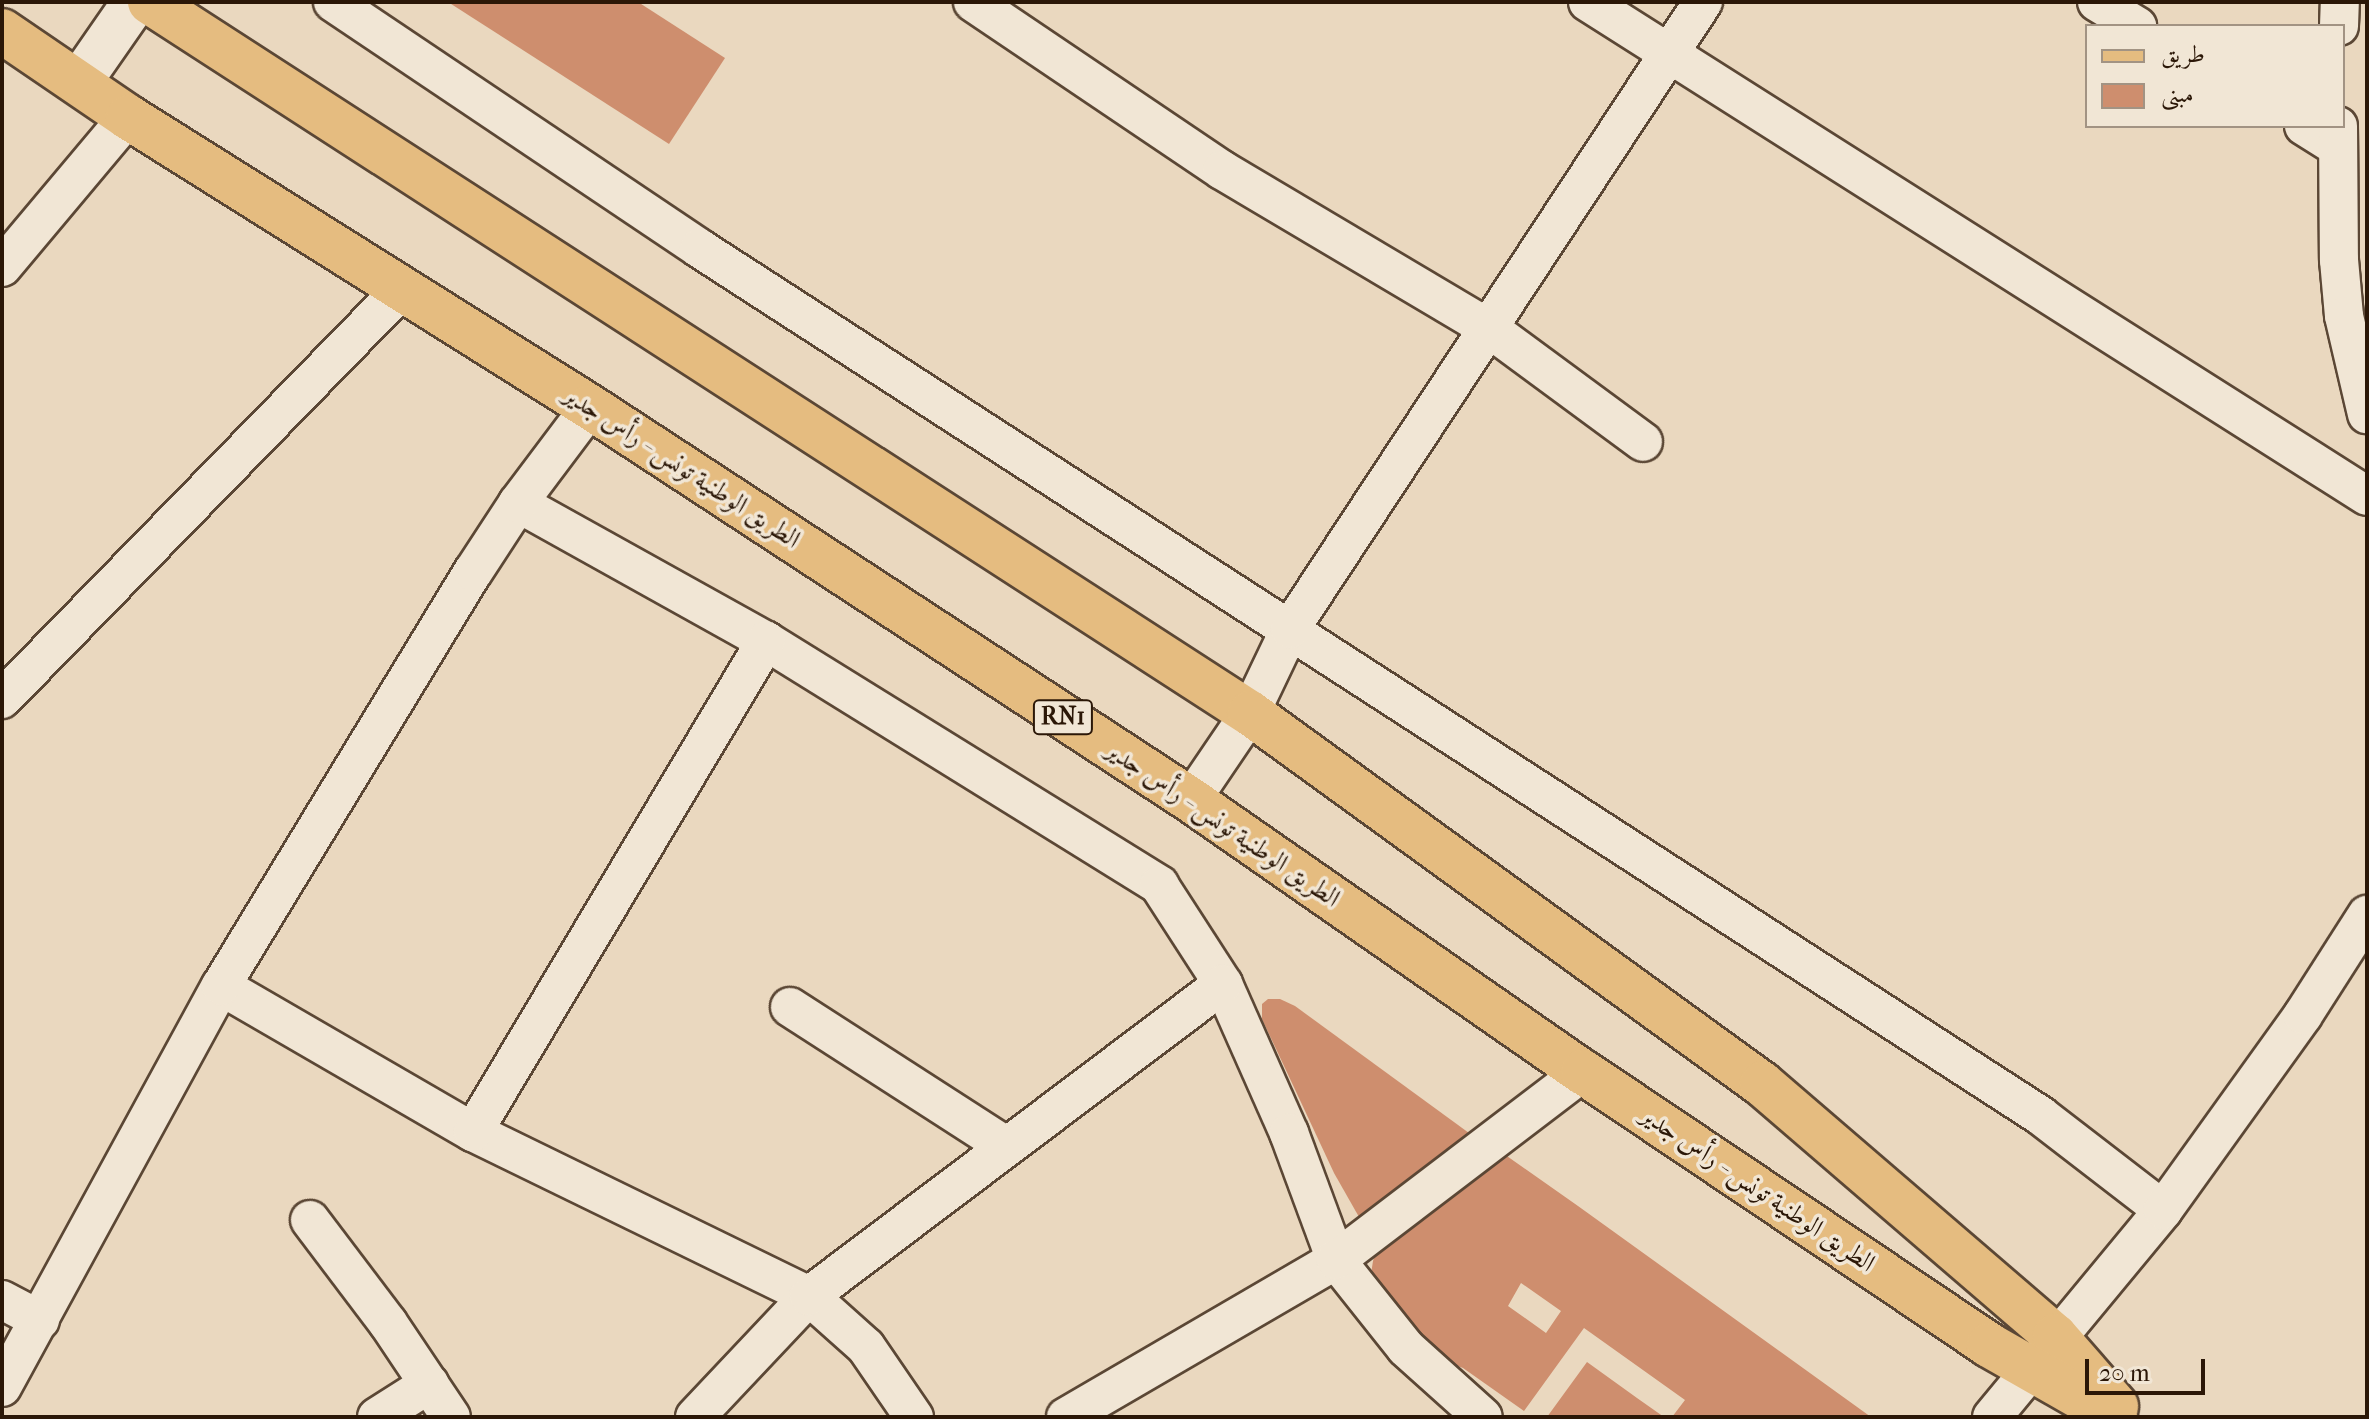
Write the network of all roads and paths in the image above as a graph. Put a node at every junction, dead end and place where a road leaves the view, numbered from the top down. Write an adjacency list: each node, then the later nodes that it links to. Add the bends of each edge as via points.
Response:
1 (135, 2): 13 (street)
2 (150, 2): 29 (main road)
3 (333, 2): 26 (street, via 712,257)
4 (973, 2): 20 (street, via 1222,170)
5 (1588, 2): 12 (street)
6 (1703, 2): 12 (street)
7 (2097, 2): 9 (street)
8 (2340, 2): 10 (street)
9 (2134, 24)
10 (2339, 24)
11 (2, 31): 13 (main road, الطريق الوطنية تونس - رأس جدير / RN1)
12 (1669, 53): 20 (street); 24 (street)
13 (80, 81): 14 (main road, الطريق الوطنية تونس - رأس جدير / RN1)
14 (128, 117): 18 (street); 19 (main road, الطريق الوطنية تونس - رأس جدير / RN1)
15 (2311, 128): 16 (street)
16 (2338, 136): 17 (street)
17 (2353, 257): 22 (street, via 2344,316)
18 (2, 267)
19 (403, 288): 21 (main road, الطريق الوطنية تونس - رأس جدير / RN1); 28 (street)
20 (1490, 329): 23 (street); 26 (street)
21 (590, 407): 25 (street); 30 (main road, الطريق الوطنية تونس - رأس جدير / RN1)
22 (2367, 414)
23 (1643, 442)
24 (2367, 496)
25 (518, 503): 27 (street); 33 (street)
26 (1290, 629): 29 (street); 38 (street, via 2041,1116)
27 (766, 641): 32 (street, via 1159,885); 36 (street)
28 (2, 699)
29 (1250, 713): 30 (street); 44 (main road, via 1762,1084)
30 (1191, 800): 35 (main road, الطريق الوطنية تونس - رأس جدير / RN1)
31 (2367, 915): 38 (street, via 2303,1015)
32 (1223, 984): 37 (street); 40 (street, via 1289,1133)
33 (221, 986): 36 (street); 43 (street)
34 (790, 1007): 37 (street)
35 (1583, 1072): 40 (street); 45 (main road, الطريق الوطنية تونس - رأس جدير / RN1)
36 (473, 1132): 41 (street)
37 (1006, 1146): 41 (street)
38 (2163, 1210): 44 (street)
39 (310, 1220): 46 (street)
40 (1336, 1260): 52 (street); 53 (street, via 1406,1348)
41 (809, 1296): 50 (street); 51 (street, via 866,1347)
42 (2, 1300): 43 (street)
43 (40, 1320): 47 (street)
44 (2055, 1336): 45 (street); 56 (main road)
45 (2030, 1371): 54 (street); 55 (main road, الطريق الوطنية تونس - رأس جدير / RN1)
46 (429, 1384): 48 (street); 49 (street)
47 (2, 1387)
48 (377, 1417)
49 (451, 1417)
50 (695, 1417)
51 (914, 1417)
52 (1066, 1417)
53 (1483, 1417)
54 (1992, 1417)
55 (2115, 1417)
56 (2125, 1417)

